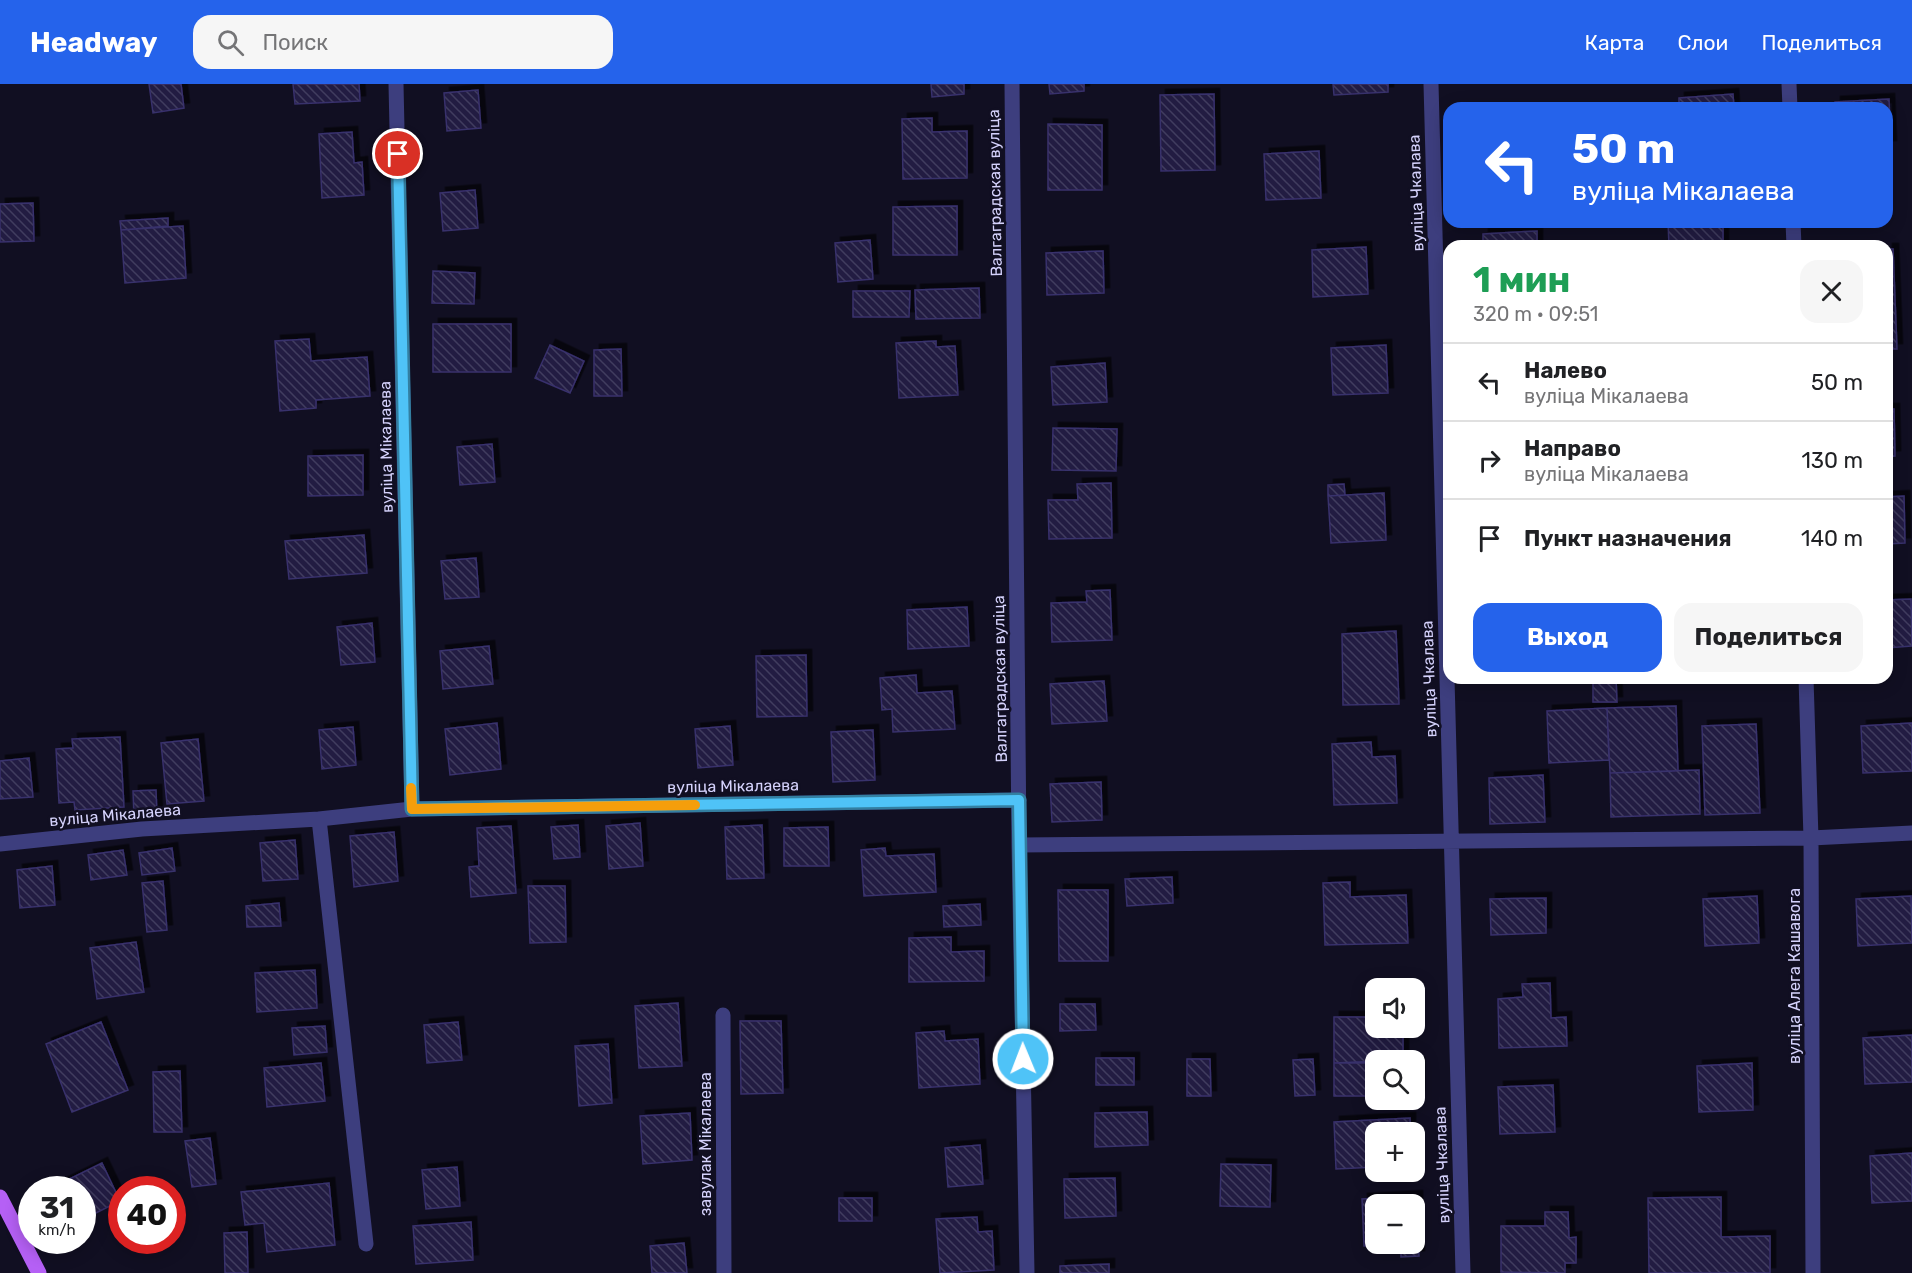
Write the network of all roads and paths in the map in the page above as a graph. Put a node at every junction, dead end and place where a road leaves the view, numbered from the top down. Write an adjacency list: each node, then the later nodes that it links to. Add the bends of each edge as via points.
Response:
1 (396, 84): 10 (street, вуліца Мікалаева)
2 (1012, 84): 9 (street, Валгаградская вуліца)
3 (1431, 84): 6 (street, вуліца Чкалава)
4 (1789, 84): 5 (street)
5 (1790, 102)
6 (1443, 538)
7 (1447, 684): 14 (street, вуліца Чкалава)
8 (1806, 684): 13 (street, вуліца Алега Кашавога)
9 (1019, 800): 10 (street, вуліца Мікалаева); 16 (street, Валгаградская вуліца)
10 (412, 809): 11 (street, вуліца Мікалаева)
11 (319, 819): 15 (street, вуліца Мікалаева, via 142,829); 19 (street)
12 (1912, 833): 13 (street)
13 (1811, 838): 14 (street); 24 (street, вуліца Алега Кашавога)
14 (1451, 840): 16 (street); 23 (street, вуліца Чкалава)
15 (0, 844)
16 (1019, 845): 22 (street, Валгаградская вуліца)
17 (723, 1015): 21 (street, завулак Мікалаева)
18 (0, 1197): 20 (main road)
19 (366, 1245)
20 (39, 1273)
21 (724, 1273)
22 (1027, 1273)
23 (1463, 1273)
24 (1813, 1273)

